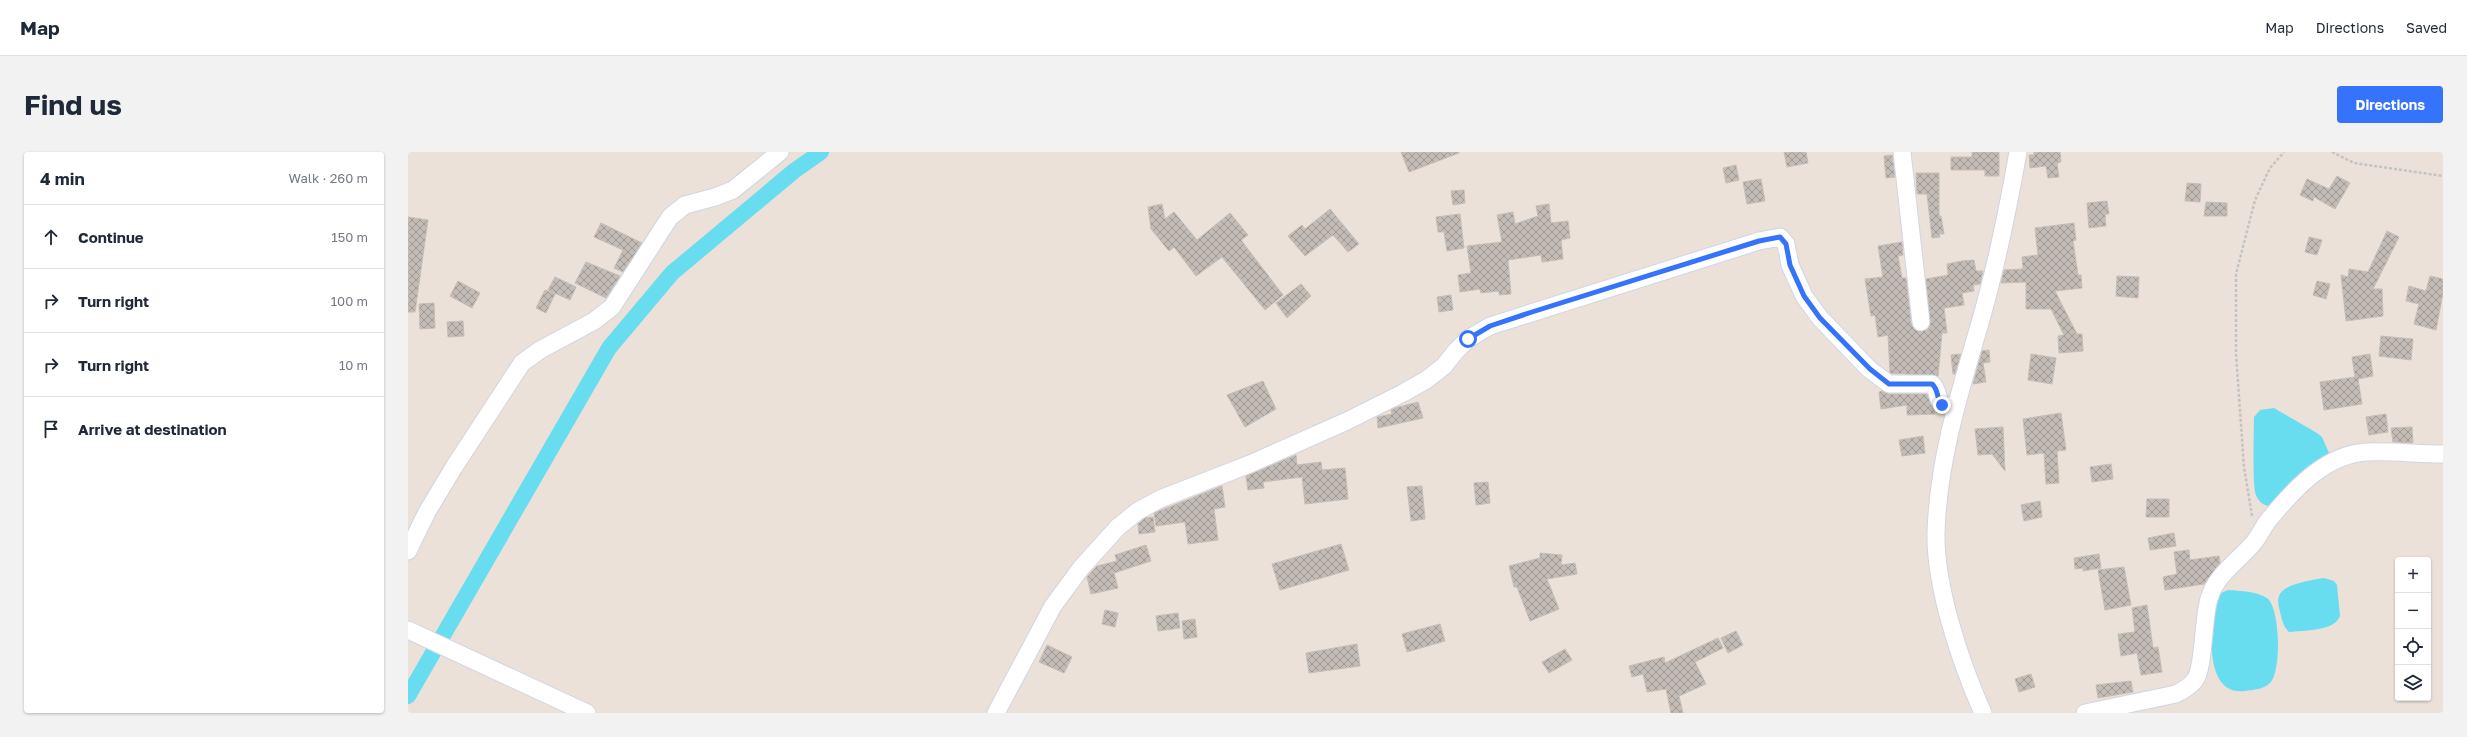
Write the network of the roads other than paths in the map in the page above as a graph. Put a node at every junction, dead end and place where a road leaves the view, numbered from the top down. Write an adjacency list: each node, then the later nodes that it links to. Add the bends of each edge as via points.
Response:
1 (780, 152): 7 (street, via 733,190 685,205 670,217 612,307 594,321 540,350 522,363 450,474)
2 (1902, 152): 4 (street)
3 (2018, 152): 5 (street, via 2009,203 1980,323)
4 (1921, 322)
5 (1956, 407): 10 (street, via 1942,405 1932,384 1889,384 1870,369 1820,318 1804,296 1790,265 1786,244 1780,237 1759,241 1630,281 1490,326 1468,339 1444,366 1426,380 1403,393 1347,421 1250,464 1160,499 1138,511 1107,539 1052,606); 11 (street, via 1940,488 1936,534 1943,596 1969,682)
6 (2443, 454): 12 (street, via 2367,452 2330,462 2309,477 2271,516 2255,541 2213,587 2203,630 2201,663 2196,679 2176,694)
7 (410, 543)
8 (415, 634): 9 (street)
9 (587, 713)
10 (996, 713)
11 (1983, 713)
12 (2085, 713)

